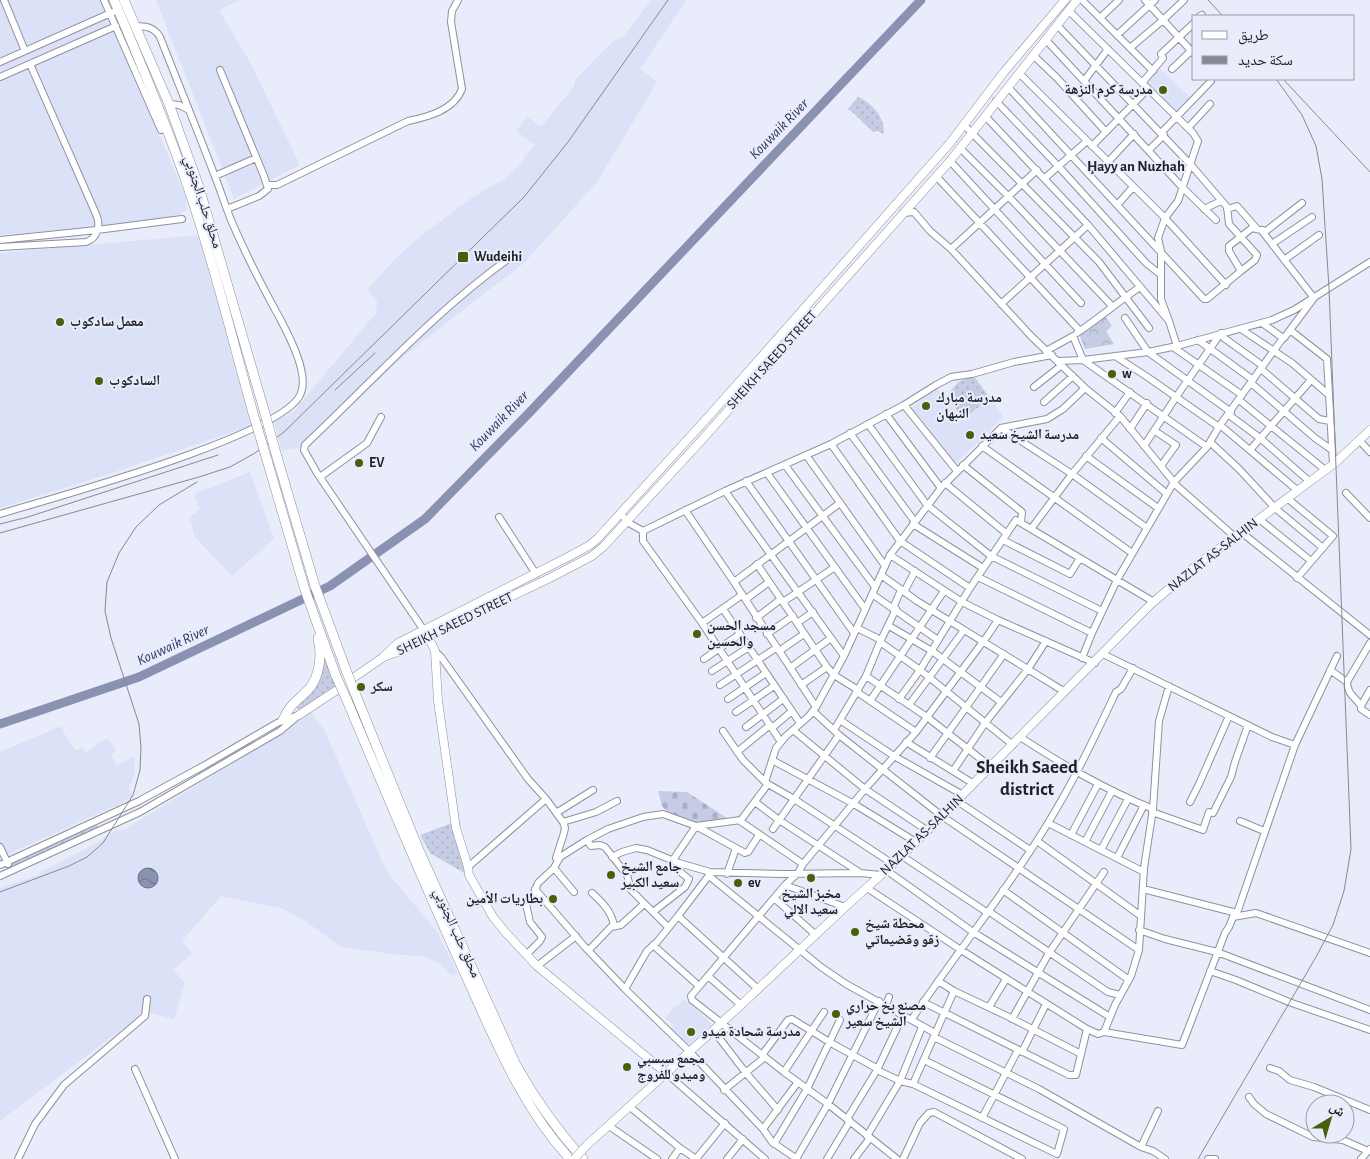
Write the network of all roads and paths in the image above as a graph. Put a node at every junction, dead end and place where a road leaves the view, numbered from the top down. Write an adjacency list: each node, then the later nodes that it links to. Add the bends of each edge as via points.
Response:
1 (4, 0): 26 (street)
2 (104, 0): 13 (street)
3 (114, 0): 13 (highway)
4 (124, 0): 19 (highway, محلق حلب الجنوبي)
5 (458, 0): 71 (street, via 451,22 462,89 453,104 426,117 408,121 278,185)
6 (1065, 0): 50 (main road, SHEIKH SAEED STREET, via 1004,72)
7 (1077, 0): 12 (main road, SHEIKH SAEED STREET)
8 (1082, 0): 14 (street)
9 (1119, 0): 14 (street)
10 (1184, 0): 15 (street)
11 (1150, 2): 15 (street); 20 (street)
12 (1069, 11): 16 (main road, SHEIKH SAEED STREET); 24 (street)
13 (114, 12): 18 (street); 26 (street); 247 (highway, bridge, via 152,91 189,190)
14 (1100, 18): 20 (street)
15 (1163, 20): 21 (street); 23 (street)
16 (1058, 25): 22 (main road, SHEIKH SAEED STREET); 31 (street)
17 (1192, 25): 21 (street)
18 (116, 26): 30 (street); 52 (street)
19 (135, 26): 43 (highway, محلق حلب الجنوبي); 46 (street, via 150,27 157,32)
20 (1117, 35): 23 (street)
21 (1179, 38): 25 (street); 34 (street, via 1161,54 1164,58)
22 (1046, 40): 28 (main road, SHEIKH SAEED STREET); 37 (street)
23 (1130, 48): 34 (street)
24 (1108, 49): 31 (street); 39 (street)
25 (1192, 50)
26 (25, 51): 29 (street)
27 (1192, 52): 32 (street)
28 (1034, 56): 35 (main road, SHEIKH SAEED STREET); 53 (street)
29 (0, 62)
30 (30, 64): 36 (street); 90 (street, via 96,214)
31 (1096, 66): 37 (street); 44 (street)
32 (1172, 69)
33 (220, 70): 61 (street)
34 (1153, 70): 39 (street)
35 (1019, 74): 40 (main road, SHEIKH SAEED STREET); 57 (street)
36 (0, 77)
37 (1084, 81): 49 (street)
38 (1211, 81): 48 (street)
39 (1142, 83): 41 (street)
40 (1008, 87): 42 (main road, SHEIKH SAEED STREET); 60 (street)
41 (1148, 89): 44 (street); 48 (street)
42 (996, 101): 47 (main road, SHEIKH SAEED STREET); 65 (street)
43 (169, 104): 46 (street); 540 (highway, محلق حلب الجنوبي, bridge, via 200,188 315,586 355,693 418,848 516,1065 549,1117)
44 (1134, 104): 49 (street); 56 (street)
45 (1210, 104): 51 (street)
46 (189, 110): 67 (street)
47 (985, 116): 54 (main road, SHEIKH SAEED STREET); 66 (street)
48 (1177, 117): 51 (street); 56 (street)
49 (1119, 118): 53 (street); 55 (street)
50 (965, 126): 54 (street); 82 (main road, SHEIKH SAEED STREET)
51 (1188, 128): 64 (street, via 1198,141)
52 (161, 130)
53 (1106, 132): 57 (street)
54 (972, 133): 58 (main road, SHEIKH SAEED STREET); 70 (street)
55 (1134, 134): 59 (street); 63 (street)
56 (1163, 134): 59 (street); 64 (street)
57 (1090, 144): 60 (street); 63 (street)
58 (960, 148): 62 (main road, SHEIKH SAEED STREET); 74 (street)
59 (1149, 150): 73 (street)
60 (1072, 154): 65 (street); 77 (street)
61 (256, 158): 67 (street); 71 (street)
62 (950, 161): 68 (main road, SHEIKH SAEED STREET); 81 (street)
63 (1108, 162): 72 (street)
64 (1191, 165): 73 (street); 75 (street)
65 (1059, 167): 69 (street); 105 (street, via 1146,263)
66 (1037, 170): 69 (street); 70 (street)
67 (215, 176): 78 (street)
68 (936, 176): 83 (main road, SHEIKH SAEED STREET); 88 (street)
69 (1045, 178): 89 (street)
70 (1022, 184): 74 (street); 94 (street)
71 (267, 185): 78 (street, via 264,193)
72 (1133, 187): 77 (street); 85 (street)
73 (1182, 187): 79 (street); 85 (street, via 1178,201)
74 (1009, 197): 81 (street); 98 (street)
75 (1221, 201): 79 (street); 80 (street)
76 (1302, 203): 91 (street, via 1266,231)
77 (1118, 204): 99 (street)
78 (227, 209): 201 (street, via 301,365 302,394 278,416 243,435 114,480)
79 (1204, 209): 87 (street)
80 (1227, 209): 91 (street, via 1237,206); 93 (street, via 1229,224)
81 (995, 210): 88 (street); 103 (street)
82 (892, 211): 83 (main road); 200 (main road, SHEIKH SAEED STREET)
83 (901, 215): 97 (street, via 914,212); 206 (main road, SHEIKH SAEED STREET)
84 (1312, 217): 96 (street)
85 (1165, 218): 99 (street, via 1158,238); 107 (street)
86 (182, 219): 90 (street)
87 (1216, 220)
88 (980, 224): 97 (street); 106 (street)
89 (1088, 225): 94 (street); 108 (street)
90 (97, 230): 95 (street); 95 (street, via 86,242)
91 (1259, 230): 93 (street, via 1252,228); 96 (street)
92 (1319, 235): 101 (street)
93 (1240, 237): 104 (street, via 1228,248); 104 (street, via 1257,258)
94 (1075, 238): 98 (street); 109 (street, via 1099,262)
95 (1, 243)
96 (1272, 244): 101 (street)
97 (951, 249): 112 (street)
98 (1059, 251): 103 (street); 113 (street)
99 (1161, 251): 105 (street); 107 (street, via 1204,299)
100 (508, 259): 184 (street, via 440,313 305,445 304,450)
101 (1284, 260): 110 (street)
102 (1370, 262): 110 (street)
103 (1045, 264): 106 (street); 111 (street)
104 (1241, 271): 107 (street)
105 (1161, 275): 115 (street, via 1161,299)
106 (1031, 277): 112 (street); 120 (street)
107 (1226, 285)
108 (1140, 287): 109 (street); 115 (street)
109 (1125, 297): 113 (street); 117 (street)
110 (1314, 298): 116 (street); 119 (street)
111 (1082, 303)
112 (1001, 304): 129 (street)
113 (1112, 306): 120 (street)
114 (1125, 318): 128 (street)
115 (1169, 321): 125 (street)
116 (1262, 323): 118 (street); 123 (street)
117 (1149, 328)
118 (1241, 329): 121 (street); 127 (street)
119 (1290, 330): 123 (street); 142 (street, via 1328,359)
120 (1080, 331): 122 (street)
121 (1221, 334): 124 (street); 126 (street); 134 (street)
122 (1073, 336): 129 (street); 131 (street)
123 (1283, 338): 127 (street)
124 (1198, 340): 125 (street); 126 (street)
125 (1175, 346): 128 (street); 133 (street)
126 (1210, 349): 133 (street); 138 (street)
127 (1274, 350): 134 (street); 136 (street)
128 (1148, 352): 130 (street); 137 (street)
129 (1049, 353): 132 (street); 148 (street, via 952,377)
130 (1115, 356): 131 (street); 143 (street)
131 (1083, 360): 132 (street); 141 (street)
132 (1060, 363): 135 (street); 139 (street)
133 (1200, 366): 137 (street); 144 (street)
134 (1262, 367): 138 (street); 145 (street)
135 (1073, 376): 140 (street); 146 (street)
136 (1311, 380): 142 (street); 145 (street)
137 (1188, 381): 143 (street); 151 (street)
138 (1252, 382): 144 (street); 149 (street)
139 (1034, 387)
140 (1085, 388): 152 (street); 159 (street, via 1047,419)
141 (1130, 392): 147 (street); 152 (street)
142 (1329, 395): 155 (street)
143 (1176, 397): 153 (street); 158 (street)
144 (1241, 398): 151 (street); 157 (street)
145 (1295, 398): 149 (street); 155 (street, via 1319,419)
146 (1044, 402)
147 (1147, 404): 153 (street); 160 (street)
148 (904, 405): 150 (street); 181 (street)
149 (1283, 412): 157 (street); 172 (street)
150 (886, 414): 156 (street); 188 (street)
151 (1230, 414): 158 (street); 165 (street)
152 (1118, 415): 160 (street); 164 (street)
153 (1165, 416): 162 (street); 168 (street)
154 (381, 417): 184 (street, via 367,443)
155 (1330, 421): 172 (street)
156 (868, 424): 163 (street); 196 (street)
157 (1271, 425): 165 (street); 180 (street)
158 (1220, 426): 168 (street); 171 (street)
159 (1001, 428): 169 (street); 183 (street)
160 (1130, 428): 170 (street)
161 (1370, 430): 166 (main road, NAZLAT AS-SALHIN)
162 (1155, 431): 170 (street); 179 (street, via 1176,445)
163 (850, 433): 167 (street); 207 (street)
164 (1101, 438): 175 (street); 192 (street)
165 (1260, 438): 171 (street); 186 (street)
166 (1360, 441): 173 (street); 176 (main road, NAZLAT AS-SALHIN)
167 (831, 444): 174 (street); 216 (street)
168 (1209, 444): 187 (street); 198 (street, via 1239,469)
169 (982, 446): 178 (street); 193 (street)
170 (1144, 446): 179 (street)
171 (1250, 450): 189 (street)
172 (1332, 450): 176 (street)
173 (1370, 452)
174 (806, 455): 177 (street); 195 (street)
175 (1086, 456): 183 (street); 197 (street)
176 (1333, 464): 180 (main road, NAZLAT AS-SALHIN)
177 (785, 465): 182 (street); 202 (street)
178 (964, 465): 181 (street); 208 (street, via 1022,512)
179 (1161, 466): 187 (street)
180 (1324, 470): 186 (main road, NAZLAT AS-SALHIN)
181 (957, 471): 188 (street)
182 (767, 473): 185 (street); 209 (street)
183 (1072, 474): 193 (street); 210 (street)
184 (320, 477): 264 (street)
185 (746, 481): 190 (street); 215 (street)
186 (1309, 481): 189 (main road, NAZLAT AS-SALHIN)
187 (1174, 482): 192 (street); 213 (street)
188 (943, 486): 196 (street); 214 (street)
189 (1297, 490): 194 (main road, NAZLAT AS-SALHIN)
190 (725, 491): 199 (street); 218 (street)
191 (1346, 493): 204 (street)
192 (1167, 494): 197 (street)
193 (1054, 497): 211 (street); 219 (street)
194 (1287, 498): 198 (main road, NAZLAT AS-SALHIN); 217 (street, via 1333,536)
195 (840, 503): 202 (street); 225 (street)
196 (927, 505): 207 (street); 221 (street)
197 (1158, 508): 210 (street)
198 (1275, 508): 205 (main road, NAZLAT AS-SALHIN); 217 (street)
199 (685, 510): 212 (street); 235 (street)
200 (621, 513): 206 (street); 229 (main road, SHEIKH SAEED STREET, via 590,545)
201 (0, 514)
202 (823, 516): 209 (street); 237 (street)
203 (499, 517): 229 (street)
204 (1370, 518)
205 (1259, 519): 213 (main road, NAZLAT AS-SALHIN); 223 (street)
206 (627, 522): 212 (street); 264 (main road, SHEIKH SAEED STREET, via 592,556 550,578)
207 (914, 523): 216 (street); 227 (street)
208 (1021, 523): 211 (street); 214 (street, via 1016,520)
209 (806, 528): 215 (street); 226 (street)
210 (1147, 528): 219 (street)
211 (1031, 529): 222 (street)
212 (643, 531): 258 (street, via 642,541)
213 (1238, 535): 232 (street); 246 (main road, NAZLAT AS-SALHIN)
214 (1005, 537): 221 (street); 222 (street, via 1070,574)
215 (789, 540): 218 (street); 233 (street)
216 (900, 541): 220 (street); 238 (street)
217 (1323, 548): 223 (street)
218 (771, 553): 224 (street); 241 (street)
219 (1132, 553): 234 (street)
220 (890, 555): 225 (street); 228 (street)
221 (991, 556): 227 (street); 252 (street)
222 (1080, 558): 234 (street)
223 (1311, 561): 232 (street)
224 (757, 564): 235 (street); 236 (street)
225 (885, 566): 230 (street)
226 (835, 567): 233 (street); 249 (street)
227 (983, 568): 231 (street)
228 (915, 571): 239 (street); 240 (street)
229 (536, 574): 264 (main road, SHEIKH SAEED STREET)
230 (880, 575): 237 (street); 239 (street)
231 (978, 576): 238 (street); 265 (street)
232 (1297, 578): 269 (street)
233 (817, 580): 241 (street); 262 (street)
234 (1117, 580): 246 (street); 252 (street)
235 (734, 582): 243 (street)
236 (769, 582): 243 (street); 244 (street)
237 (875, 587): 242 (street)
238 (970, 588): 245 (street)
239 (902, 591): 250 (street); 251 (street)
240 (944, 591): 245 (street); 251 (street)
241 (799, 592): 244 (street); 253 (street)
242 (872, 594): 249 (street); 250 (street)
243 (744, 597): 248 (street); 255 (street)
244 (782, 601): 254 (street); 255 (street)
245 (962, 602): 256 (street); 257 (street)
246 (1154, 602): 284 (main road, NAZLAT AS-SALHIN)
247 (312, 608): 338 (highway, via 320,648 316,678 310,688 290,705); 539 (highway, محلق حلب الجنوبي, bridge, via 336,676 428,894 508,1067 541,1122)
248 (723, 609): 258 (street); 266 (street)
249 (865, 609): 262 (street)
250 (895, 609): 260 (street); 261 (street)
251 (931, 610): 257 (street); 261 (street)
252 (1102, 611): 265 (street)
253 (813, 612): 259 (street); 270 (street)
254 (793, 616): 259 (street); 267 (street)
255 (756, 618): 267 (street)
256 (998, 620): 274 (street); 275 (street)
257 (951, 622): 263 (street); 272 (street)
258 (702, 623): 278 (street)
259 (797, 623): 268 (street)
260 (889, 626): 271 (street); 273 (street)
261 (920, 626): 271 (street); 272 (street)
262 (856, 630): 273 (street); 286 (street)
263 (964, 630): 275 (street); 290 (street)
264 (426, 632): 281 (main road); 305 (main road, SHEIKH SAEED STREET, via 398,642)
265 (1092, 633): 288 (street)
266 (740, 634): 277 (street); 278 (street)
267 (767, 634): 279 (street)
268 (804, 634): 279 (street); 280 (street)
269 (1370, 636)
270 (832, 638): 280 (street); 286 (street)
271 (911, 639): 282 (street); 285 (street)
272 (938, 640): 282 (street)
273 (880, 641): 285 (street); 306 (street)
274 (1046, 641): 288 (street); 297 (street)
275 (983, 642): 283 (street); 301 (street)
276 (1370, 643): 308 (street)
277 (749, 647): 291 (street); 292 (street)
278 (719, 648): 289 (street); 291 (street)
279 (777, 650): 292 (street); 295 (street)
280 (815, 650): 294 (street); 295 (street)
281 (435, 651): 374 (street); 413 (main road, via 438,701 456,828)
282 (932, 652): 290 (street); 298 (street)
283 (1004, 654): 297 (street); 315 (street)
284 (1103, 654): 293 (main road, NAZLAT AS-SALHIN); 296 (street)
285 (901, 655): 298 (street); 310 (street)
286 (844, 656): 304 (street)
287 (1337, 656): 299 (street)
288 (1082, 658): 293 (street)
289 (704, 659)
290 (943, 659): 301 (street); 307 (street)
291 (727, 661): 300 (street); 303 (street)
292 (758, 661): 302 (street); 303 (street)
293 (1095, 663): 320 (main road, NAZLAT AS-SALHIN)
294 (826, 667): 304 (street); 309 (street)
295 (790, 668): 309 (street)
296 (1133, 668): 313 (street); 364 (street, via 1116,692)
297 (1028, 669): 320 (street); 326 (street)
298 (920, 670): 307 (street); 323 (street)
299 (1330, 670): 308 (street); 354 (street)
300 (712, 671)
301 (960, 671): 315 (street); 319 (street)
302 (766, 673): 312 (street); 314 (street)
303 (736, 674): 311 (street); 314 (street)
304 (834, 675): 318 (street); 330 (street)
305 (356, 676)
306 (866, 676): 310 (street); 318 (street)
307 (930, 678): 319 (street); 327 (street)
308 (1347, 682): 328 (street, via 1348,690)
309 (801, 685): 330 (street)
310 (880, 685): 323 (street); 325 (street)
311 (720, 686)
312 (774, 686): 322 (street); 324 (street)
313 (1169, 686): 336 (street); 381 (street, via 1159,721)
314 (744, 687): 321 (street); 324 (street)
315 (981, 687): 326 (street); 329 (street)
316 (337, 690): 333 (main road)
317 (1370, 690): 328 (street)
318 (857, 691): 325 (street); 339 (street)
319 (946, 691): 329 (street); 337 (street)
320 (1065, 692): 350 (main road, NAZLAT AS-SALHIN)
321 (728, 699)
322 (783, 699): 331 (street); 334 (street)
323 (899, 699): 327 (street)
324 (753, 700): 332 (street); 334 (street)
325 (870, 700): 348 (street)
326 (1001, 702): 340 (street)
327 (909, 705): 337 (street)
328 (1361, 706): 335 (street, via 1360,709)
329 (965, 708): 340 (street); 349 (street)
330 (815, 709): 341 (street); 347 (street)
331 (792, 711): 341 (street); 342 (street)
332 (736, 712)
333 (299, 715): 338 (street); 416 (street, via 280,731 140,812)
334 (763, 715): 342 (street); 344 (street)
335 (1370, 715)
336 (1229, 716): 343 (street); 378 (street)
337 (927, 717): 348 (street); 349 (street)
338 (283, 720): 410 (street, via 137,802)
339 (840, 720): 347 (street); 358 (street)
340 (985, 723): 353 (street); 355 (street)
341 (800, 724): 345 (street)
342 (771, 726): 351 (street); 356 (street)
343 (1248, 726): 354 (street); 381 (street, via 1231,777 1203,830)
344 (746, 727)
345 (793, 730): 351 (street); 357 (street)
346 (723, 731): 356 (street)
347 (837, 732): 357 (street); 362 (street)
348 (916, 732): 352 (street)
349 (947, 733): 355 (street); 359 (street)
350 (1020, 737): 353 (main road, NAZLAT AS-SALHIN); 364 (street)
351 (781, 742): 360 (street)
352 (906, 742): 358 (street); 359 (street)
353 (1013, 745): 361 (main road, NAZLAT AS-SALHIN)
354 (1294, 745): 393 (street)
355 (969, 750): 361 (street); 363 (street)
356 (737, 752): 366 (street)
357 (823, 756): 365 (street); 369 (street)
358 (894, 756): 362 (street); 372 (street)
359 (930, 758): 363 (street)
360 (772, 760): 365 (street); 366 (street)
361 (991, 767): 367 (main road, NAZLAT AS-SALHIN)
362 (884, 768): 369 (street); 383 (street)
363 (953, 772): 367 (street)
364 (1076, 773): 368 (street); 388 (street)
365 (808, 778): 375 (street); 379 (street)
366 (766, 783): 375 (street); 377 (street)
367 (974, 784): 372 (main road, NAZLAT AS-SALHIN)
368 (1098, 784): 371 (street); 395 (street)
369 (865, 789): 379 (street); 392 (street)
370 (593, 790): 382 (street)
371 (1112, 790): 373 (street); 399 (street)
372 (960, 798): 383 (main road, NAZLAT AS-SALHIN); 403 (street)
373 (1128, 798): 380 (street); 404 (street)
374 (546, 799): 382 (street); 413 (street)
375 (794, 799): 384 (street); 390 (street)
376 (617, 801): 387 (street, via 596,812)
377 (755, 802): 384 (street); 385 (street)
378 (1190, 802)
379 (854, 804): 390 (street); 398 (street)
380 (1144, 805): 381 (street); 407 (street)
381 (1153, 811): 418 (street)
382 (556, 813): 387 (street)
383 (942, 816): 392 (main road, NAZLAT AS-SALHIN); 415 (street)
384 (779, 820): 391 (street); 400 (street)
385 (740, 821): 389 (street); 394 (street)
386 (1240, 821): 393 (street)
387 (563, 822): 408 (street, via 565,828)
388 (1048, 823): 395 (street); 397 (street)
389 (696, 826): 396 (street, via 663,814 643,817); 402 (street); 409 (street)
390 (836, 826): 400 (street); 412 (street)
391 (772, 829)
392 (928, 831): 398 (main road, NAZLAT AS-SALHIN)
393 (1264, 831): 441 (street)
394 (759, 835): 402 (street, via 746,853); 411 (street)
395 (1071, 835): 399 (street)
396 (587, 840): 406 (street, via 591,846 605,848); 408 (street)
397 (1036, 841): 403 (street); 425 (street)
398 (916, 842): 405 (main road, NAZLAT AS-SALHIN)
399 (1085, 842): 404 (street)
400 (818, 846): 411 (street); 420 (street)
401 (0, 847): 410 (street)
402 (736, 848): 423 (street)
403 (1030, 850): 415 (street)
404 (1101, 850): 407 (street)
405 (902, 856): 412 (main road, NAZLAT AS-SALHIN); 440 (street)
406 (612, 858): 409 (street, via 636,848); 436 (street, via 627,876 631,890)
407 (1117, 858): 418 (street)
408 (557, 860): 414 (street)
409 (676, 862): 422 (street); 427 (street, via 679,871 689,879)
410 (3, 863): 416 (street)
411 (803, 864): 419 (street)
412 (894, 864): 421 (main road, NAZLAT AS-SALHIN)
413 (468, 868): 460 (main road, via 493,917)
414 (554, 868): 429 (street); 432 (street)
415 (1018, 868): 431 (street); 438 (street)
416 (11, 871): 424 (street)
417 (1104, 872): 425 (street)
418 (1144, 872): 430 (street)
419 (798, 873): 420 (street); 423 (street); 426 (street)
420 (860, 873): 421 (street)
421 (884, 873): 428 (main road, NAZLAT AS-SALHIN); 448 (street)
422 (709, 874): 423 (street); 434 (street); 443 (street)
423 (727, 874)
424 (0, 876)
425 (1096, 884): 438 (street); 444 (street)
426 (786, 885): 435 (street); 437 (street)
427 (685, 887): 434 (street); 439 (street)
428 (867, 888): 437 (main road, NAZLAT AS-SALHIN); 455 (street)
429 (535, 889): 451 (street); 460 (street, via 525,906 530,922 542,939)
430 (1143, 889): 441 (street); 444 (street)
431 (1003, 890): 440 (street); 449 (street)
432 (574, 892)
433 (592, 893): 445 (street, via 610,914)
434 (694, 895): 442 (street)
435 (774, 898): 443 (street); 450 (street)
436 (644, 904): 439 (street); 445 (street, via 621,925)
437 (845, 907): 450 (main road, NAZLAT AS-SALHIN)
438 (1078, 909): 449 (street); 456 (street)
439 (653, 912): 446 (street)
440 (988, 912): 448 (street); 458 (street)
441 (1235, 915): 457 (street); 459 (street, via 1256,913)
442 (678, 916): 446 (street); 461 (street)
443 (758, 916): 454 (street); 461 (street)
444 (1141, 916): 447 (street)
445 (614, 926): 453 (street)
446 (668, 927): 452 (street)
447 (1139, 930): 456 (street); 457 (street)
448 (973, 932): 455 (street); 463 (street)
449 (1063, 933): 458 (street); 467 (street)
450 (816, 934): 454 (main road, NAZLAT AS-SALHIN)
451 (576, 936): 453 (street); 462 (street)
452 (653, 945): 469 (street); 470 (street)
453 (588, 950): 470 (street)
454 (800, 950): 471 (main road, NAZLAT AS-SALHIN); 477 (street, via 846,984)
455 (961, 950): 466 (street); 468 (street)
456 (1139, 950): 467 (street)
457 (1217, 952): 464 (street); 483 (street)
458 (1049, 953): 463 (street); 474 (street, via 1108,992)
459 (1370, 953)
460 (526, 954): 462 (main road)
461 (724, 958): 465 (street); 471 (street)
462 (537, 966): 512 (main road)
463 (1038, 972): 473 (street); 487 (street)
464 (1210, 972): 496 (street); 498 (street, via 1182,1045)
465 (708, 976): 469 (street); 480 (street)
466 (1006, 979): 473 (street); 482 (street)
467 (1129, 980): 474 (street)
468 (938, 981): 472 (street); 478 (street)
469 (699, 986): 491 (street, via 691,996 692,1000)
470 (625, 989): 502 (street)
471 (758, 989): 480 (main road, NAZLAT AS-SALHIN)
472 (954, 991): 482 (street); 485 (street)
473 (1027, 992): 479 (street); 489 (street)
474 (1120, 995): 487 (street)
475 (889, 997): 481 (street)
476 (147, 999): 537 (street, via 145,1016 64,1085 35,1124)
477 (879, 1001): 481 (street); 505 (street)
478 (923, 1002): 485 (street); 488 (street)
479 (1046, 1004): 493 (street); 495 (street)
480 (741, 1005): 491 (main road, NAZLAT AS-SALHIN)
481 (886, 1005): 486 (street)
482 (989, 1007): 489 (street)
483 (1370, 1010)
484 (824, 1012): 497 (street)
485 (944, 1013): 499 (street); 501 (street)
486 (903, 1015): 488 (street); 509 (street)
487 (1110, 1017): 498 (street)
488 (912, 1019): 492 (street)
489 (1012, 1019): 493 (street)
490 (840, 1020): 500 (street)
491 (721, 1023): 494 (main road, NAZLAT AS-SALHIN); 504 (street)
492 (922, 1027): 499 (street); 515 (street)
493 (1034, 1029): 501 (street); 503 (street)
494 (712, 1030): 502 (main road, NAZLAT AS-SALHIN); 513 (street)
495 (1087, 1030): 498 (street, via 1098,1034); 503 (street)
496 (1370, 1030)
497 (811, 1031): 500 (street); 504 (street, via 790,1019); 510 (street)
498 (1104, 1032)
499 (934, 1035): 506 (street); 511 (street)
500 (831, 1043): 505 (street); 517 (street)
501 (1020, 1051): 503 (street, via 1069,1075 1076,1075); 511 (street)
502 (690, 1052): 512 (main road, NAZLAT AS-SALHIN); 518 (street)
503 (1081, 1054)
504 (764, 1056): 510 (street); 513 (street)
505 (853, 1056): 509 (street); 521 (street)
506 (924, 1060): 516 (street); 519 (street)
507 (1270, 1068): 524 (street, via 1280,1071 1290,1080)
508 (135, 1069): 538 (street)
509 (878, 1069): 515 (street); 527 (street)
510 (784, 1072): 514 (street)
511 (1006, 1072): 519 (street); 534 (street)
512 (666, 1073): 522 (main road, NAZLAT AS-SALHIN); 528 (street)
513 (746, 1073): 518 (street); 523 (street)
514 (798, 1082): 517 (street); 523 (street)
515 (900, 1082): 516 (street); 531 (street)
516 (913, 1084): 526 (street)
517 (807, 1089): 521 (street); 533 (street)
518 (724, 1090): 530 (street)
519 (994, 1096): 526 (street); 526 (street, via 1064,1129 1056,1154)
520 (1249, 1097): 536 (street, via 1266,1114 1313,1137 1343,1140)
521 (828, 1104): 527 (street); 546 (street)
522 (630, 1107): 529 (main road, NAZLAT AS-SALHIN); 535 (street)
523 (778, 1110): 530 (street)
524 (1370, 1110)
525 (1158, 1111): 534 (street)
526 (982, 1118)
527 (848, 1120): 531 (street); 547 (street)
528 (725, 1123): 532 (street); 543 (street)
529 (609, 1126): 539 (main road, NAZLAT AS-SALHIN, bridge); 541 (street)
530 (763, 1129): 533 (street)
531 (868, 1137): 548 (street); 549 (street)
532 (742, 1139): 544 (street); 545 (street)
533 (774, 1144): 546 (street)
534 (1141, 1147): 552 (street)
535 (680, 1148): 542 (street); 543 (street)
536 (1369, 1150): 555 (street)
537 (18, 1159)
538 (175, 1159)
539 (572, 1159)
540 (583, 1159)
541 (657, 1159)
542 (672, 1159)
543 (696, 1159)
544 (727, 1159)
545 (765, 1159)
546 (797, 1159)
547 (827, 1159)
548 (854, 1159)
549 (897, 1159)
550 (902, 1159): 551 (street, via 920,1124 928,1113 934,1112)
551 (1022, 1159)
552 (1165, 1159)
553 (1208, 1159): 554 (street)
554 (1215, 1159)
555 (1361, 1159)

